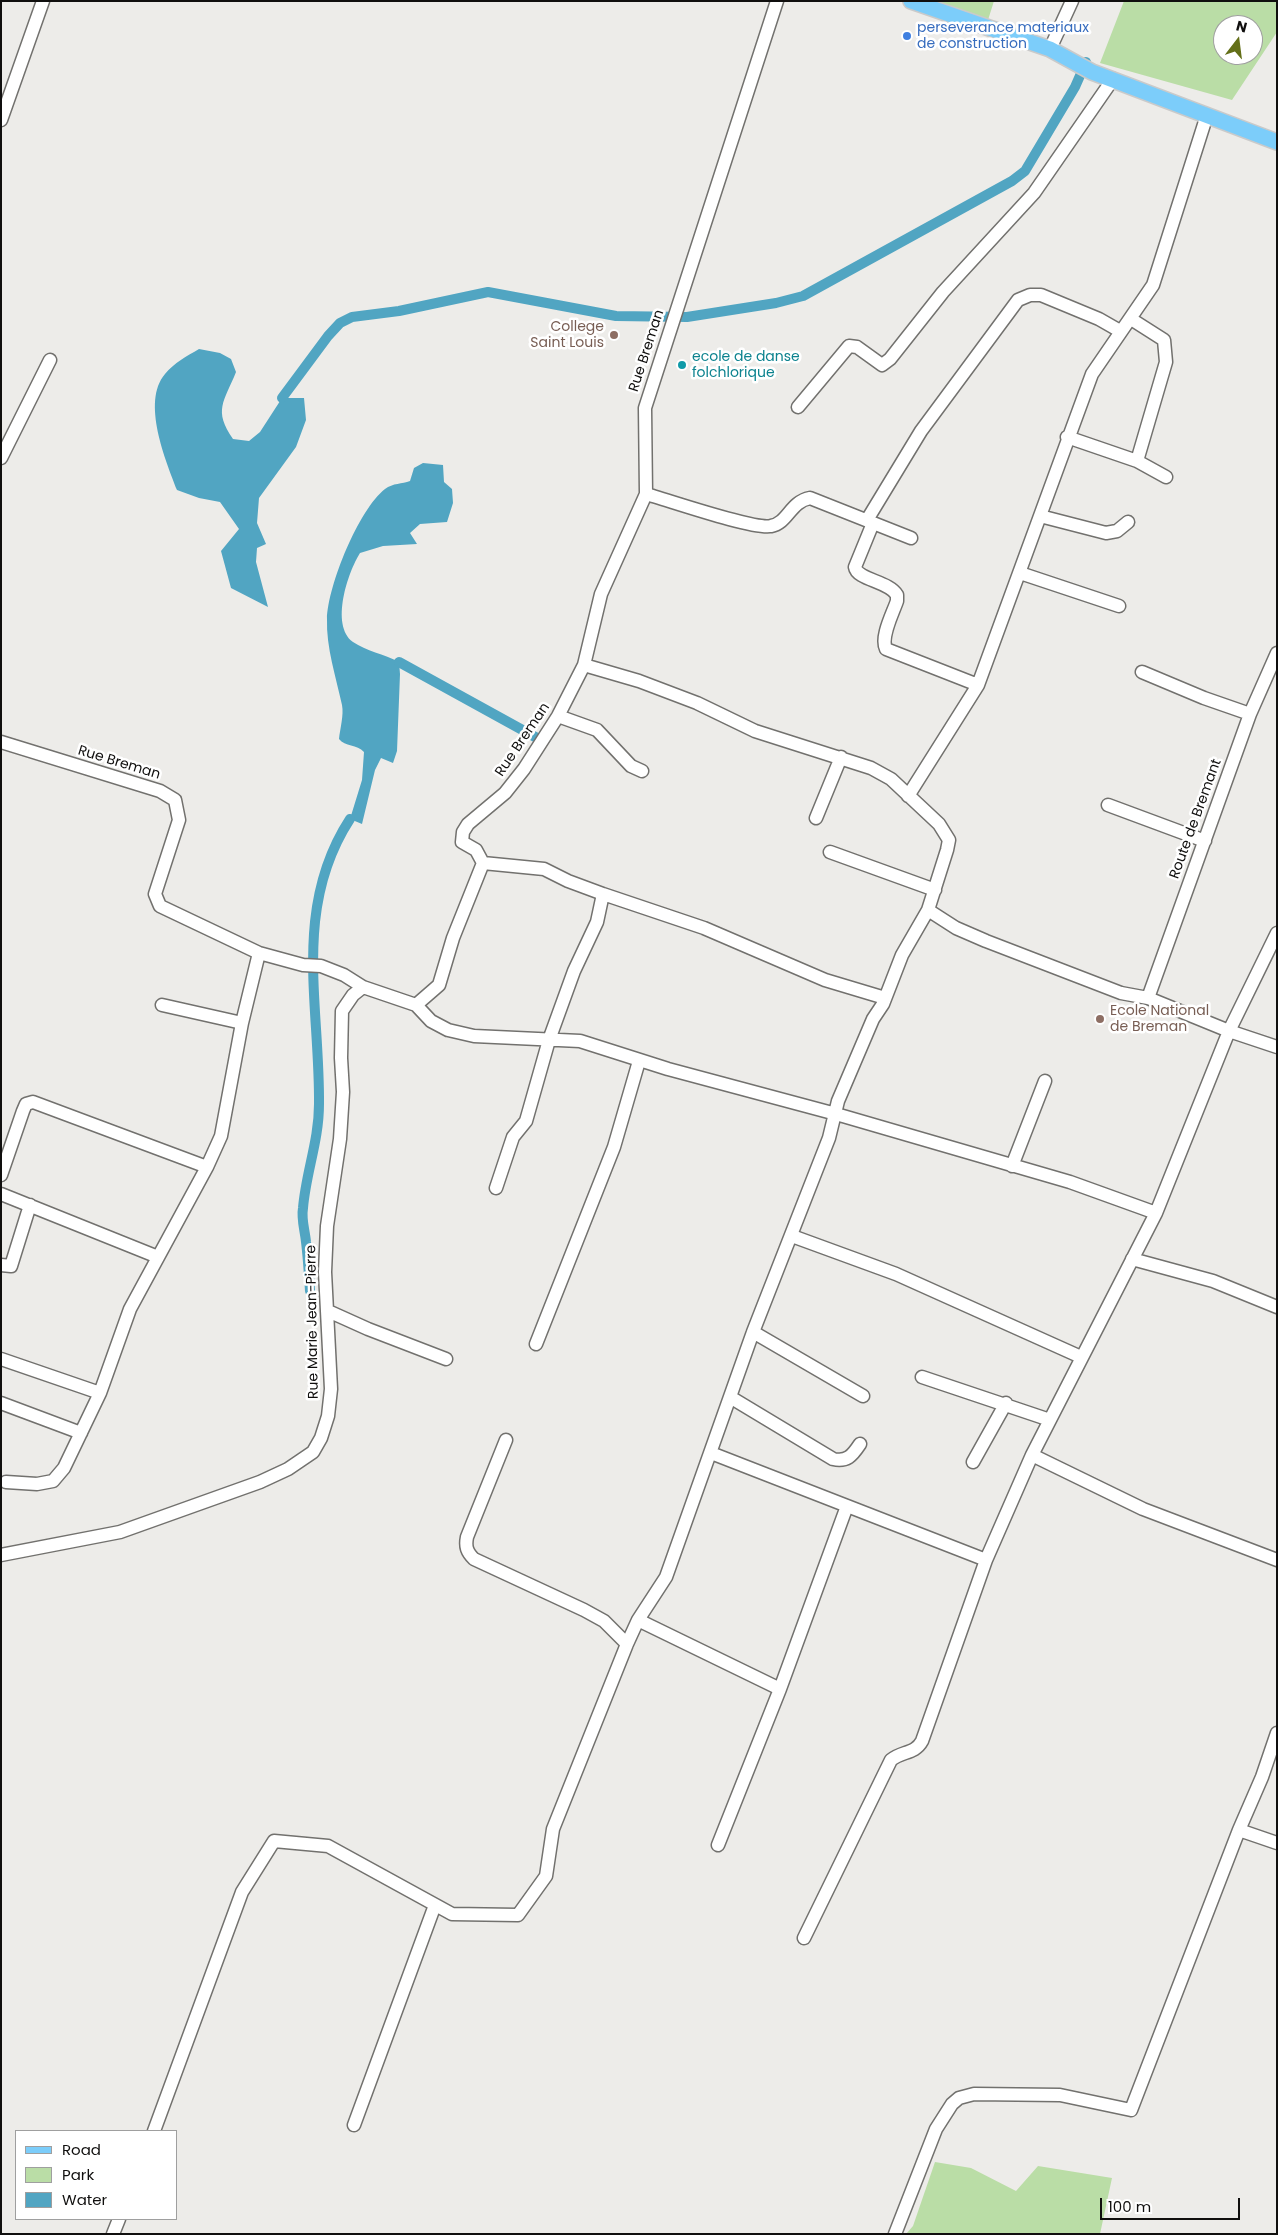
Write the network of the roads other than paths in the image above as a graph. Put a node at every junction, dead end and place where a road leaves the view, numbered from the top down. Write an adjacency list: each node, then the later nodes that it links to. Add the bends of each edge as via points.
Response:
1 (43, 1): 8 (street)
2 (777, 1): 19 (street, Rue Breman, via 645,408)
3 (911, 1): 5 (main road)
4 (1072, 1): 5 (street)
5 (1050, 49): 6 (main road, via 1092,72)
6 (1113, 79): 7 (main road); 13 (street, via 1034,193 943,292 890,359 882,365 857,347 849,346)
7 (1207, 115): 9 (main road); 10 (street, via 1153,285)
8 (1, 120)
9 (1277, 142)
10 (1132, 319): 11 (street); 17 (street, via 1164,340 1166,362)
11 (1120, 331): 15 (street, via 1092,374); 21 (street, via 1092,315 1041,294 1018,300 921,431)
12 (50, 360): 14 (street)
13 (798, 407)
14 (6, 434): 16 (street)
15 (1068, 437): 17 (street); 20 (street)
16 (1, 458)
17 (1137, 461): 18 (street)
18 (1166, 477)
19 (646, 494): 21 (street, via 751,525 771,526 784,519 800,500 810,498); 27 (street, Rue Breman, via 601,594)
20 (1040, 516): 22 (street, via 1106,533 1117,531); 24 (street)
21 (870, 521): 23 (street); 29 (street, via 855,571 897,594 884,645 886,649)
22 (1128, 522)
23 (911, 538)
24 (1020, 573): 25 (street); 29 (street)
25 (1119, 606)
26 (1277, 652): 30 (street, Route de Bremant)
27 (584, 665): 31 (street, Rue Breman); 33 (street, via 639,680 755,731)
28 (1142, 672): 30 (street)
29 (978, 684): 35 (street)
30 (1250, 714): 38 (street, Route de Bremant)
31 (558, 716): 34 (street, via 597,730 631,766); 40 (street, Rue Breman, via 505,793 463,832 462,842 476,850)
32 (1, 742): 45 (street, Rue Breman, via 160,791 175,800 179,820 155,894 160,906)
33 (841, 758): 35 (street, via 891,779); 37 (street)
34 (642, 771)
35 (908, 796): 41 (street, via 939,824 948,840)
36 (1108, 805): 38 (street)
37 (816, 818)
38 (1205, 841): 48 (street, Route de Bremant)
39 (830, 852): 41 (street)
40 (483, 863): 42 (street, via 544,869); 50 (street, via 453,938 439,985)
41 (935, 890): 43 (street)
42 (603, 894): 47 (street, via 704,928 826,980); 53 (street, via 597,922 574,971)
43 (928, 910): 47 (street, via 902,955); 48 (street, via 986,942 1121,993)
44 (1277, 933): 52 (street)
45 (259, 953): 46 (street, Rue Breman, via 303,965 322,966); 51 (street)
46 (363, 987): 50 (street, Rue Breman); 70 (street, Rue Marie Jean-Pierre, via 342,1011 340,1139 327,1226 325,1272)
47 (885, 998): 57 (street, via 838,1101)
48 (1148, 998): 52 (street)
49 (162, 1005): 51 (street)
50 (416, 1005): 53 (street, via 431,1021 448,1030 474,1036)
51 (242, 1023): 59 (street, via 221,1136)
52 (1229, 1031): 54 (street); 64 (street)
53 (549, 1040): 55 (street, via 580,1040); 61 (street, via 526,1121 513,1137)
54 (1277, 1047)
55 (639, 1060): 57 (street); 72 (street, via 614,1147)
56 (1045, 1081): 58 (street)
57 (836, 1114): 58 (street); 65 (street)
58 (1012, 1166): 64 (street, via 1093,1189)
59 (207, 1167): 60 (street, via 32,1102 26,1104 23,1111); 66 (street)
60 (1, 1175)
61 (496, 1188)
62 (1, 1194): 63 (street)
63 (30, 1205): 66 (street); 68 (street, via 11,1266)
64 (1156, 1213): 67 (street)
65 (792, 1236): 71 (street); 73 (street, via 896,1274)
66 (158, 1257): 77 (street, via 130,1309)
67 (1132, 1258): 69 (street, via 1213,1281); 73 (street)
68 (1, 1265)
69 (1277, 1307)
70 (328, 1311): 75 (street); 91 (street, Rue Marie Jean-Pierre, via 331,1390 328,1416 321,1438 303,1461 260,1482 120,1532)
71 (754, 1332): 78 (street); 79 (street)
72 (536, 1344)
73 (1081, 1356): 82 (street)
74 (1, 1359): 77 (street)
75 (446, 1359)
76 (922, 1377): 81 (street)
77 (100, 1393): 83 (street)
78 (863, 1396)
79 (730, 1398): 85 (street, via 832,1459 843,1461 852,1456); 86 (street)
80 (1, 1403): 83 (street)
81 (1006, 1403): 82 (street); 88 (street)
82 (1050, 1420): 87 (street)
83 (81, 1433): 89 (street, via 64,1468 53,1481 37,1484)
84 (506, 1440): 95 (street, via 467,1537 468,1553 474,1559 604,1621)
85 (860, 1444)
86 (711, 1453): 90 (street); 94 (street, via 666,1577)
87 (1032, 1455): 92 (street); 93 (street, via 1143,1509)
88 (973, 1462)
89 (6, 1482)
90 (847, 1506): 92 (street); 96 (street)
91 (1, 1555)
92 (986, 1560): 102 (street, via 922,1741 913,1751 898,1754 891,1760)
93 (1277, 1560)
94 (638, 1620): 95 (street); 96 (street)
95 (627, 1644): 101 (street, via 554,1829 546,1876 541,1884 518,1915 452,1914)
96 (780, 1689): 100 (street)
97 (1277, 1734): 98 (street)
98 (1239, 1830): 99 (street); 107 (street, via 1131,2110 1060,2095 974,2094 959,2098 936,2129)
99 (1277, 1843)
100 (718, 1845)
101 (435, 1905): 103 (street); 104 (street, via 328,1846 274,1840 242,1892)
102 (804, 1938)
103 (354, 2125)
104 (154, 2130)
105 (119, 2220): 106 (street)
106 (113, 2234)
107 (895, 2234)

